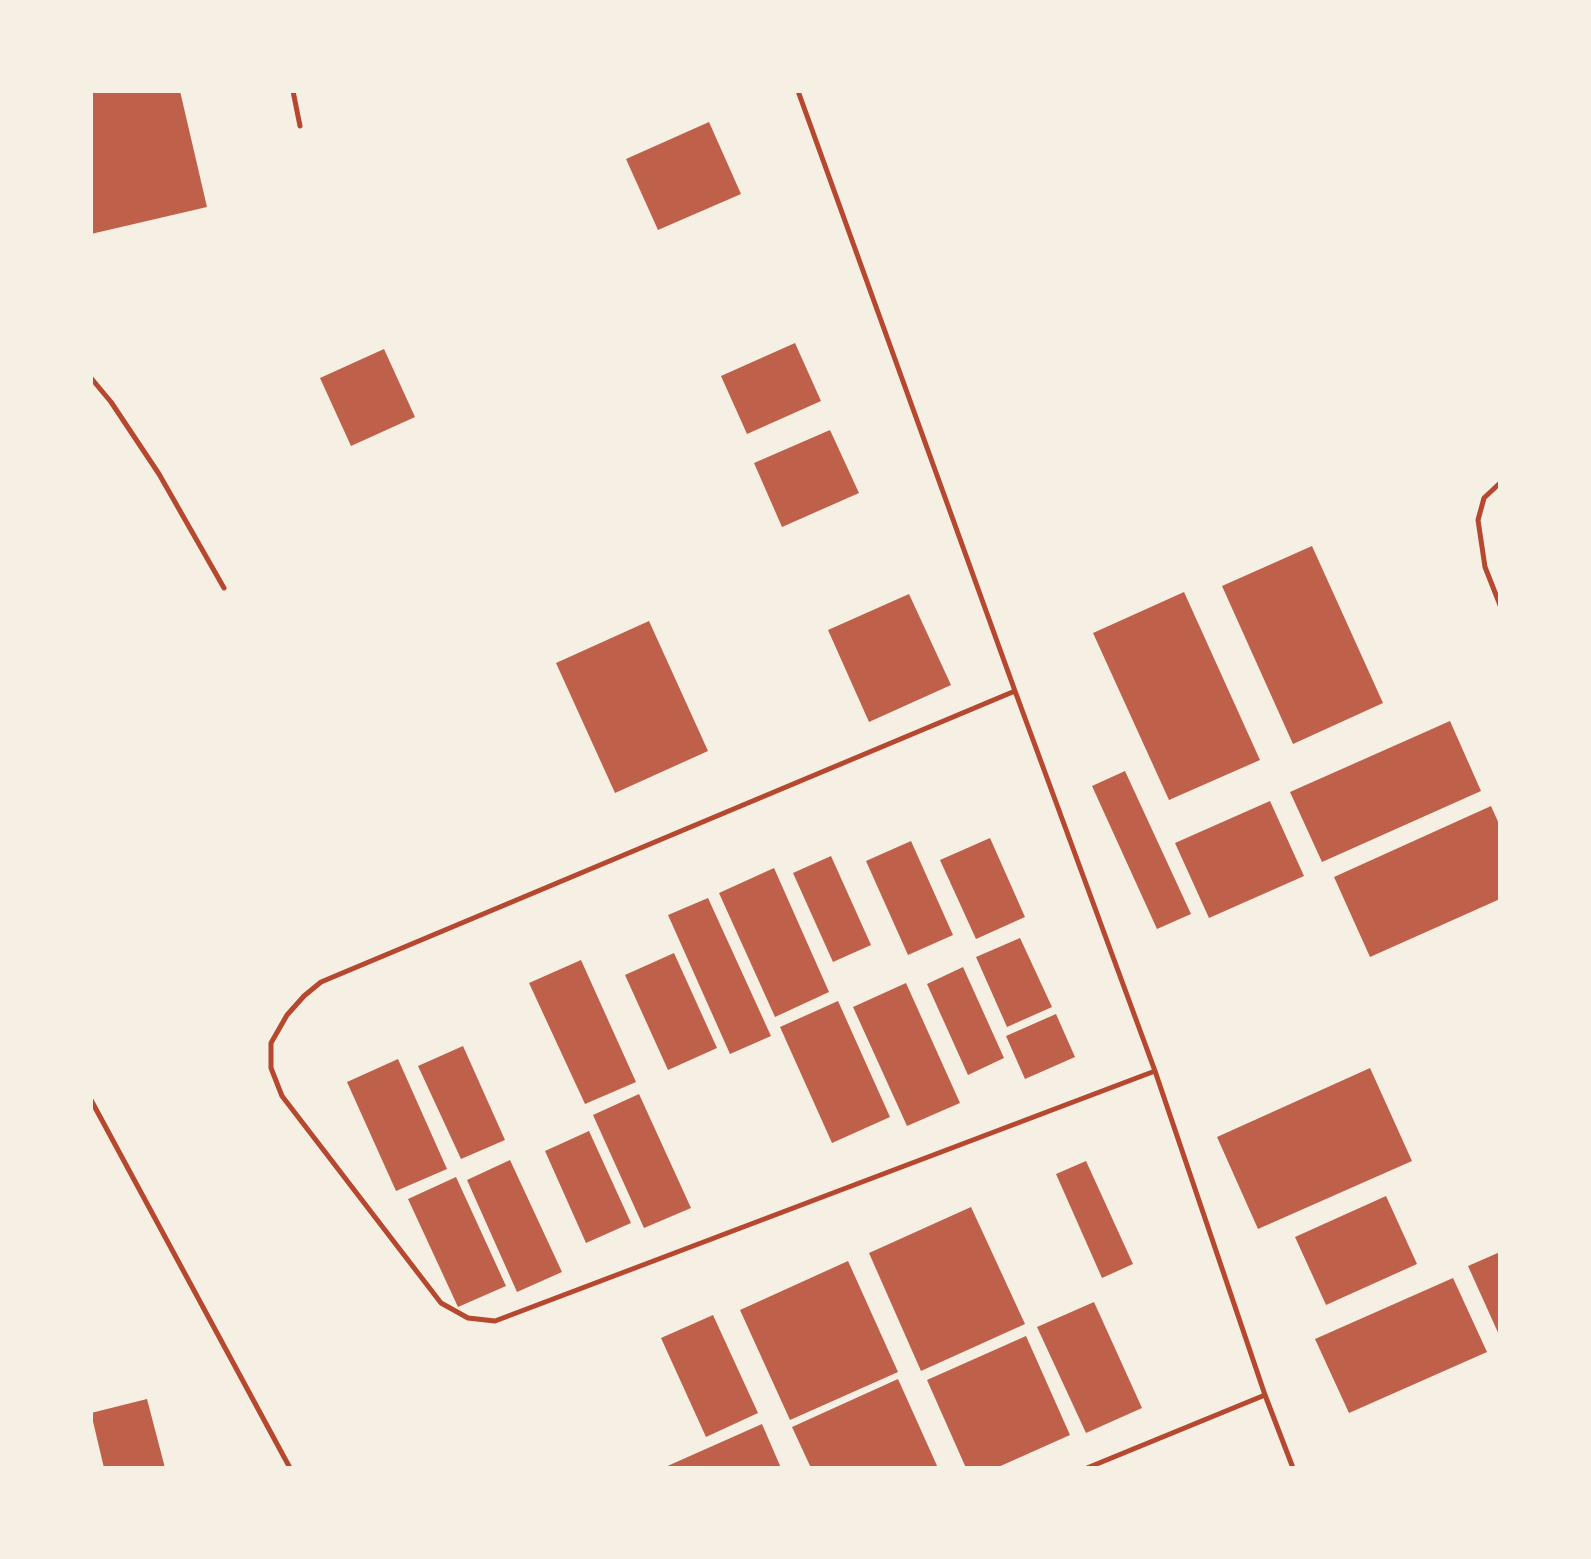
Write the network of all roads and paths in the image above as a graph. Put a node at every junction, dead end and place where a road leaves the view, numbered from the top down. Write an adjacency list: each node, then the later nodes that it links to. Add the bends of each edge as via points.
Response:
1 (293, 91): 3 (lane)
2 (798, 91): 8 (lane)
3 (300, 126)
4 (91, 378): 6 (lane, via 159,474)
5 (1500, 483): 7 (lane, via 1484,498 1478,520 1485,567)
6 (224, 588)
7 (1500, 605)
8 (1015, 691): 9 (lane); 9 (lane, via 321,982 288,1015 271,1044 271,1068 282,1096 441,1303 468,1318 495,1321)
9 (1155, 1071): 11 (lane)
10 (91, 1100): 12 (lane)
11 (1265, 1395): 13 (lane); 14 (lane)
12 (290, 1468)
13 (1087, 1468)
14 (1293, 1468)

